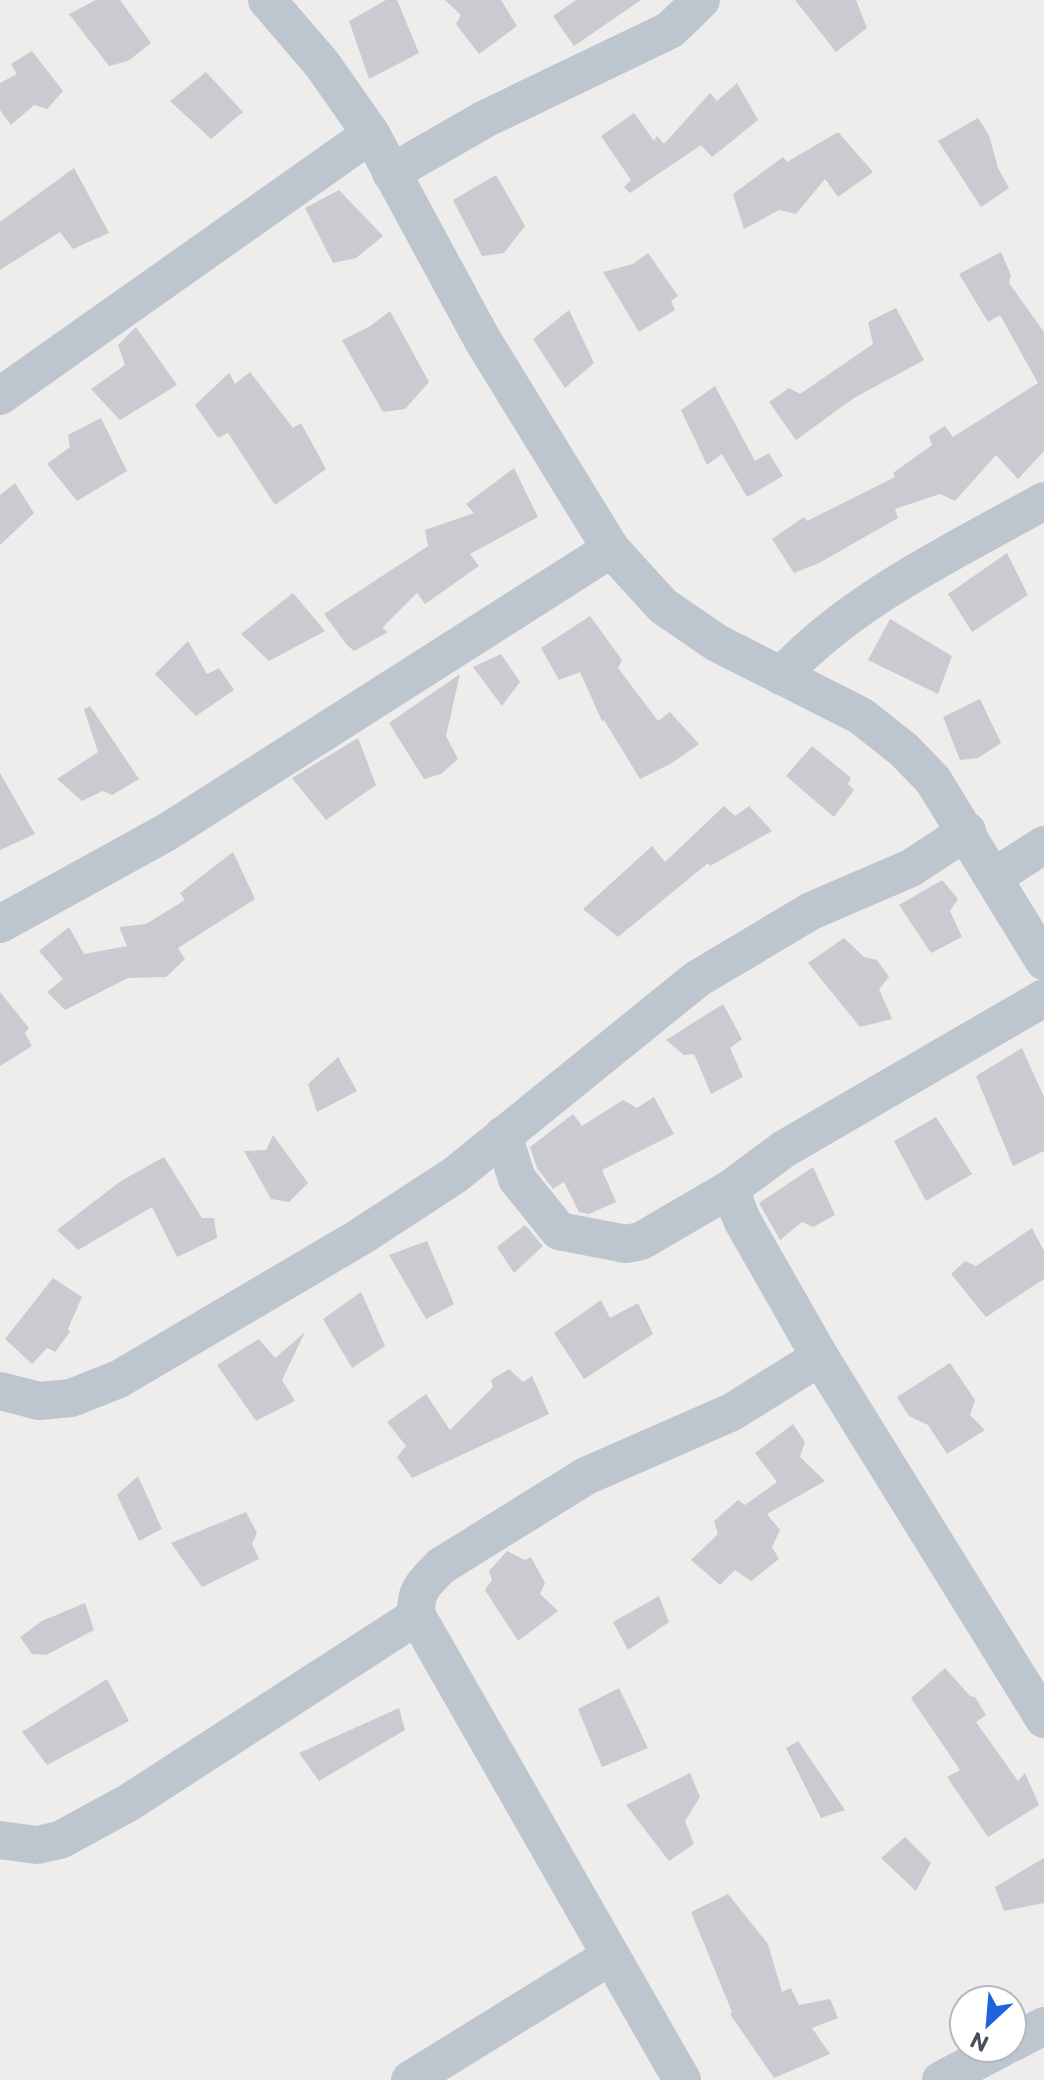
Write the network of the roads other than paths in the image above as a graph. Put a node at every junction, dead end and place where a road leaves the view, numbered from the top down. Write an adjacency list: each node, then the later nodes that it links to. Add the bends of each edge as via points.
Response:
1 (267, 0): 3 (street, via 322,64)
2 (701, 0): 4 (street, via 670,30 485,119)
3 (371, 134): 4 (street); 5 (street)
4 (391, 173): 7 (street, via 482,339)
5 (0, 396)
6 (1044, 501): 8 (street, via 847,616)
7 (611, 549): 8 (street, via 663,606 717,643); 12 (street, via 167,832)
8 (781, 676): 9 (street, via 861,716 904,750 933,780)
9 (967, 831): 11 (street); 15 (street, via 911,868 811,911 697,979)
10 (1044, 845): 11 (street)
11 (994, 877): 13 (street)
12 (0, 924)
13 (1044, 961)
14 (1044, 998): 16 (street, via 784,1149)
15 (503, 1135): 16 (street, via 517,1179 546,1218 571,1236 626,1244 641,1241); 18 (street, via 455,1175 360,1237 119,1379 71,1398 39,1401)
16 (730, 1189): 17 (street, via 742,1220)
17 (820, 1357): 19 (street, via 732,1412 586,1476 441,1566 414,1600); 20 (street)
18 (0, 1391)
19 (417, 1616): 21 (street, via 128,1803 60,1840 37,1845); 22 (street)
20 (1044, 1719)
21 (0, 1840)
22 (609, 1957): 24 (street); 25 (street)
23 (972, 2064): 26 (street)
24 (410, 2080)
25 (682, 2080)
26 (941, 2080)

